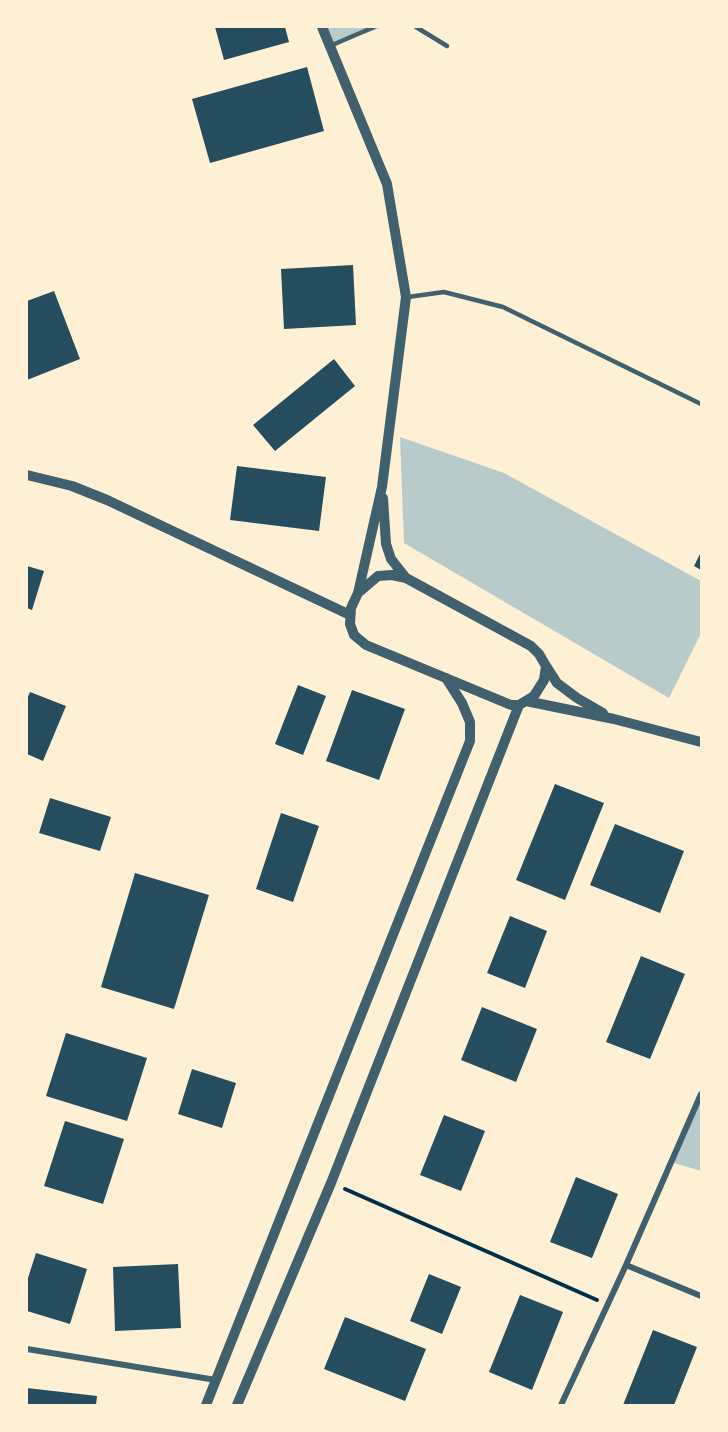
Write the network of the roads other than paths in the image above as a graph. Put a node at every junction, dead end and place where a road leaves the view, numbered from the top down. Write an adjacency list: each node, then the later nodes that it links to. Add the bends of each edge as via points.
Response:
1 (322, 27): 5 (street)
2 (374, 27): 5 (lane)
3 (416, 27): 4 (lane)
4 (447, 46)
5 (329, 47): 6 (street, via 387,184)
6 (406, 297): 7 (lane, via 444,292 503,307); 9 (street)
7 (701, 404)
8 (27, 475): 12 (street, via 107,500)
9 (382, 487): 10 (street, via 386,544 391,559); 11 (street)
10 (406, 578): 11 (street, via 378,576); 13 (street, via 531,646)
11 (358, 593): 12 (street)
12 (350, 615): 14 (street, via 354,634 366,645)
13 (546, 666): 15 (street, via 544,680 534,696); 16 (street, via 557,683)
14 (446, 678): 15 (street, via 511,705); 22 (street, via 470,722 470,741)
15 (522, 703): 16 (street); 24 (street, via 331,1183)
16 (614, 719): 17 (street)
17 (701, 742)
18 (701, 1094): 19 (street)
19 (626, 1265): 20 (street); 25 (street)
20 (701, 1296)
21 (27, 1349): 22 (street)
22 (216, 1380): 23 (street)
23 (206, 1405)
24 (237, 1405)
25 (561, 1405)

